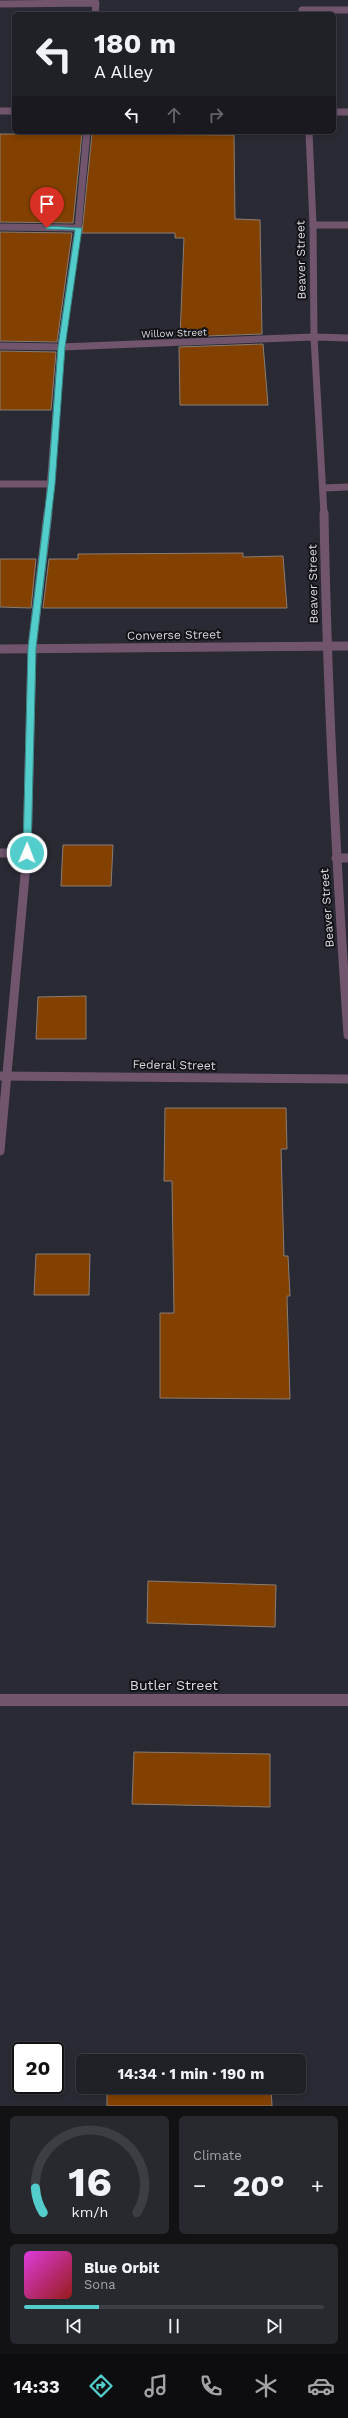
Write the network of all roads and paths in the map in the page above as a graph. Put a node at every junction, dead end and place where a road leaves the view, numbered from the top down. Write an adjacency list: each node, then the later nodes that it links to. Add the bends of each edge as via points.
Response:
1 (96, 2): 2 (street); 5 (street)
2 (0, 4)
3 (302, 10): 4 (street)
4 (348, 10)
5 (95, 12)
6 (0, 111): 7 (street)
7 (12, 112)
8 (336, 112): 9 (street)
9 (348, 112)
10 (87, 134): 15 (street)
11 (309, 134): 12 (street, Beaver Street)
12 (314, 225): 13 (street); 16 (street, Beaver Street)
13 (348, 225)
14 (0, 227): 15 (street)
15 (78, 228): 19 (street)
16 (314, 337): 17 (street, Willow Street); 19 (street, Willow Street); 22 (street, Beaver Street)
17 (348, 338)
18 (0, 346): 19 (street, Willow Street)
19 (61, 347): 21 (street)
20 (0, 484): 21 (street)
21 (51, 484): 26 (street)
22 (324, 488): 23 (street); 24 (street, Beaver Street)
23 (348, 488)
24 (326, 646): 25 (street, Converse Street); 26 (street, Converse Street); 30 (street, Beaver Street)
25 (348, 646)
26 (32, 648): 27 (street, Converse Street); 29 (street)
27 (0, 649)
28 (0, 853): 29 (street)
29 (27, 853): 33 (street)
30 (336, 858): 31 (street); 32 (street, Beaver Street)
31 (348, 858)
32 (348, 1035)
33 (4, 1076): 34 (street, Federal Street); 35 (street)
34 (348, 1079)
35 (0, 1151)
36 (0, 1700): 37 (street, Butler Street)
37 (348, 1700)

